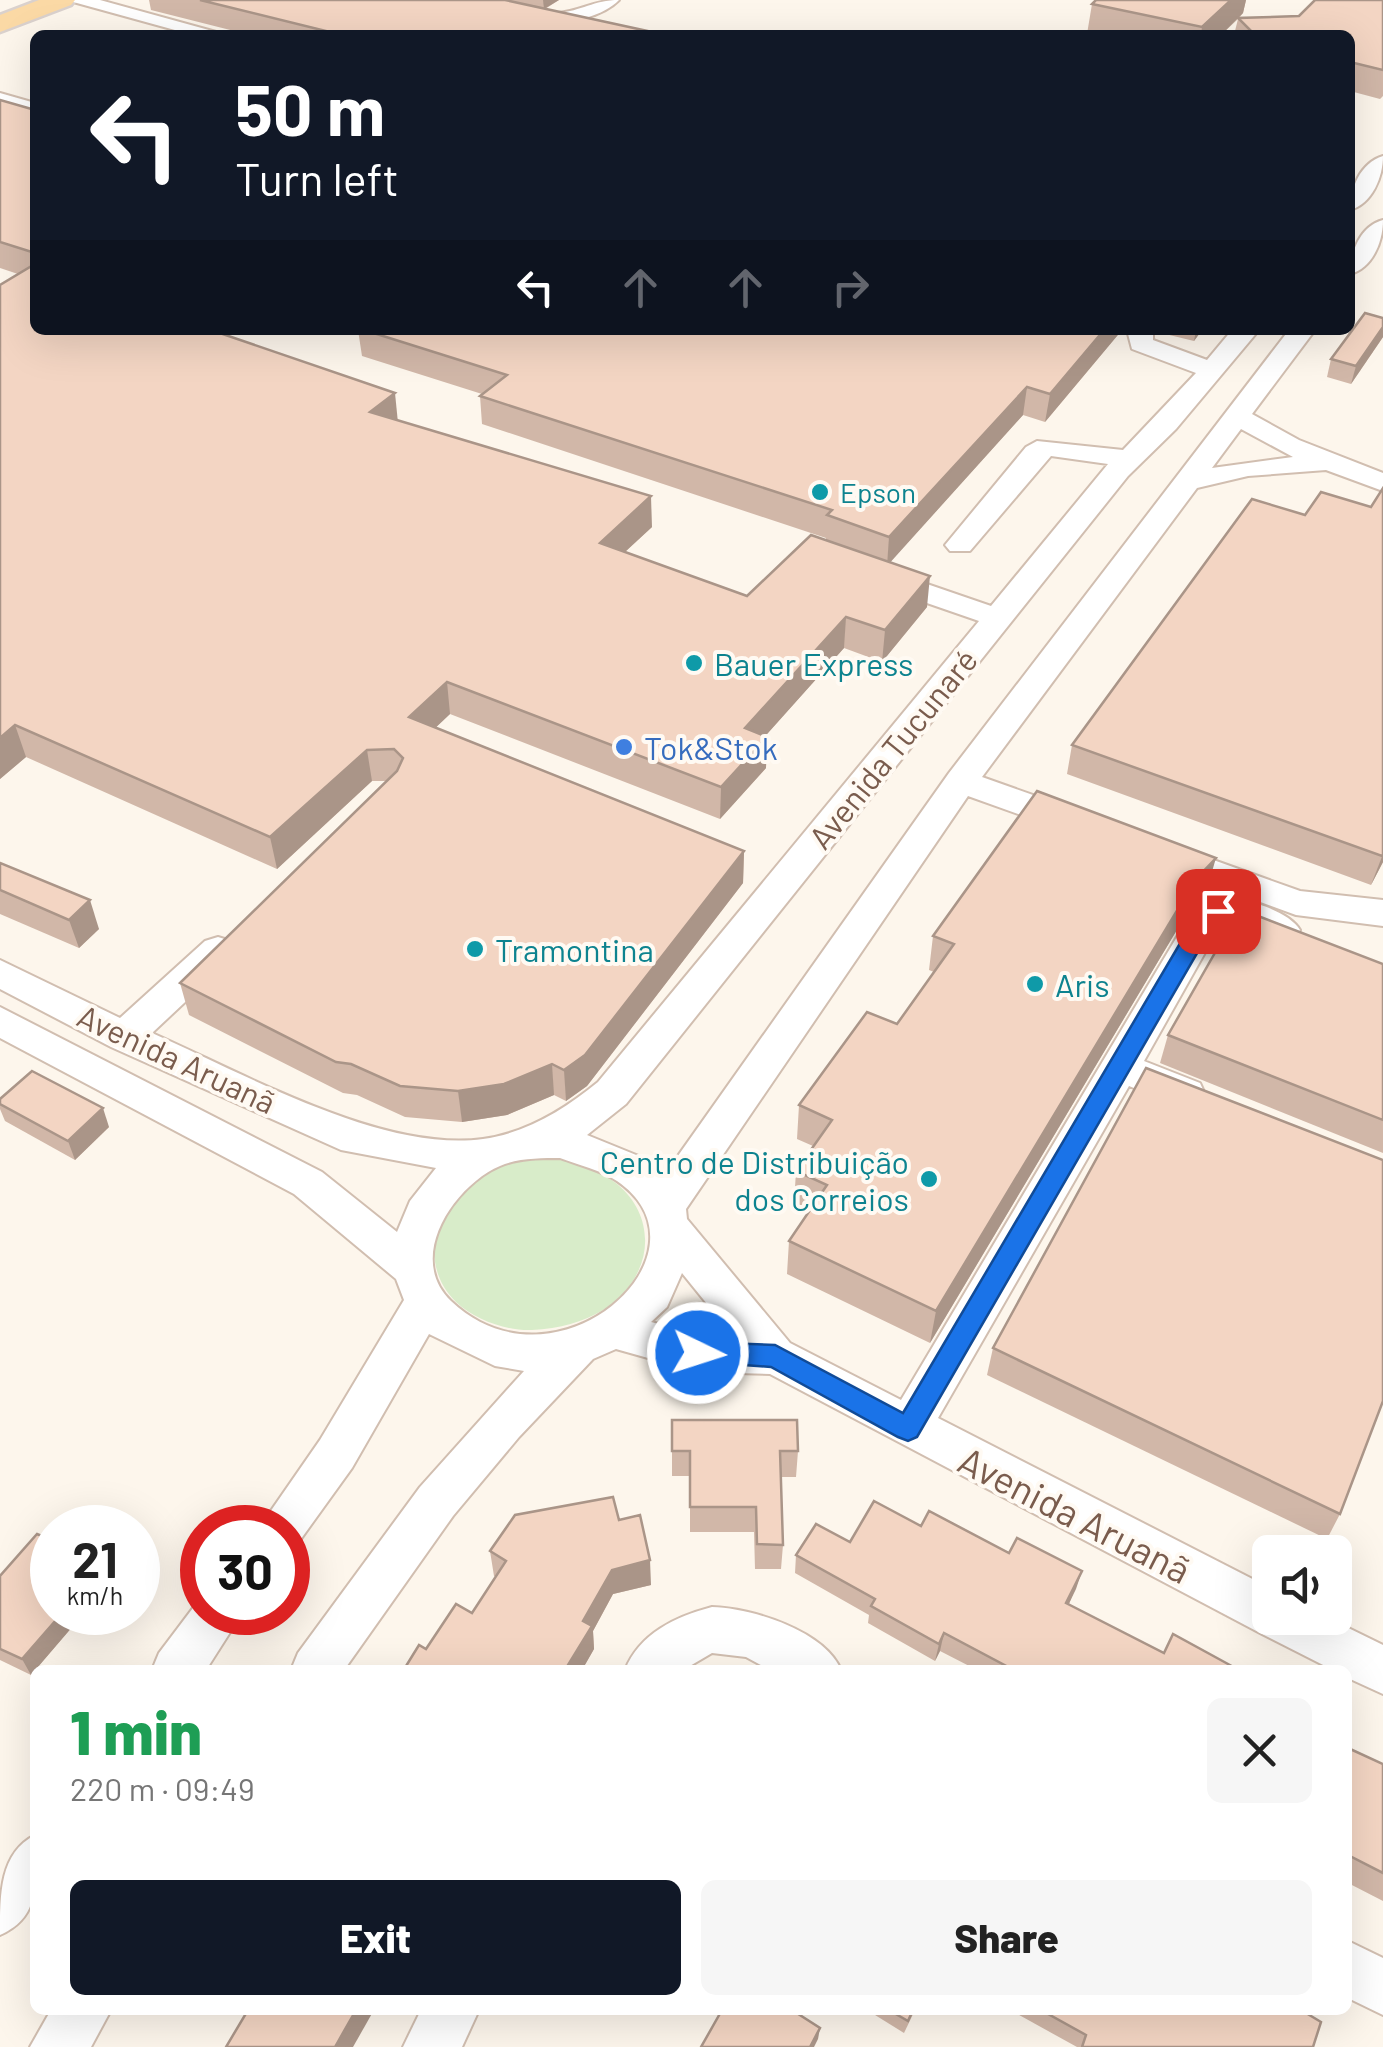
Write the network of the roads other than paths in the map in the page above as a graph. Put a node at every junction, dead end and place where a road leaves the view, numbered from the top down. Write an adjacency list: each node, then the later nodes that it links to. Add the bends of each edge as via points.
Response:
1 (62, 0): 5 (main road)
2 (76, 0): 6 (street)
3 (467, 0): 4 (street, via 559,20 589,14)
4 (610, 0)
5 (0, 24)
6 (198, 30)
7 (0, 98): 8 (street)
8 (30, 108)
9 (1383, 163): 10 (street)
10 (1355, 197)
11 (1383, 227): 12 (street)
12 (1355, 261)
13 (1140, 335): 16 (street, via 1141,344)
14 (1242, 335): 16 (street, Avenida Tucunaré)
15 (1298, 335): 17 (street)
16 (1214, 371): 18 (street, Avenida Tucunaré)
17 (1236, 416): 19 (street); 20 (street)
18 (1130, 459): 22 (street, via 1048,447 1036,453); 24 (street, Avenida Tucunaré)
19 (1331, 465): 20 (street, via 1280,464); 21 (street)
20 (1187, 482): 25 (street)
21 (1383, 483)
22 (960, 545)
23 (856, 569): 24 (street)
24 (998, 618): 35 (street, Avenida Tucunaré, via 612,1093 573,1124)
25 (962, 781): 26 (street, via 1296,903); 37 (street, via 740,1093)
26 (1383, 912)
27 (248, 922): 31 (street)
28 (1311, 943): 32 (street, via 1240,912 1218,911 1203,924)
29 (0, 973): 31 (street, Avenida Aruanã)
30 (6, 1033): 36 (street, Avenida Aruanã)
31 (124, 1037): 34 (street, Avenida Aruanã)
32 (1121, 1067): 33 (street); 42 (street)
33 (1226, 1110)
34 (355, 1139): 35 (street, Avenida Aruanã, via 429,1152); 36 (street)
35 (503, 1149): 37 (street, via 562,1142 602,1152 636,1171); 38 (street, via 451,1175 427,1202 413,1235)
36 (308, 1183): 38 (street, Avenida Aruanã)
37 (668, 1221): 39 (street, via 668,1269 649,1303); 41 (street, Avenida Aruanã)
38 (419, 1285): 40 (street, via 452,1328 488,1347 530,1354); 43 (street, via 336,1454)
39 (618, 1331): 40 (street); 41 (street, Avenida Aruanã, via 698,1353)
40 (576, 1348): 48 (street, via 520,1401 424,1514)
41 (775, 1356): 42 (street, Avenida Aruanã)
42 (908, 1429): 44 (street, Avenida Aruanã)
43 (299, 1505)
44 (1252, 1604)
45 (202, 1635): 47 (street)
46 (1313, 1635): 51 (street)
47 (180, 1665)
48 (318, 1665)
49 (655, 1665): 50 (street, via 692,1635 718,1629 747,1631)
50 (808, 1665)
51 (1383, 1670)
52 (30, 1868): 53 (street)
53 (0, 1908)
54 (1352, 1970): 55 (street)
55 (1383, 1988)
56 (80, 2015): 58 (street)
57 (449, 2015): 59 (street)
58 (58, 2047)
59 (431, 2047)

